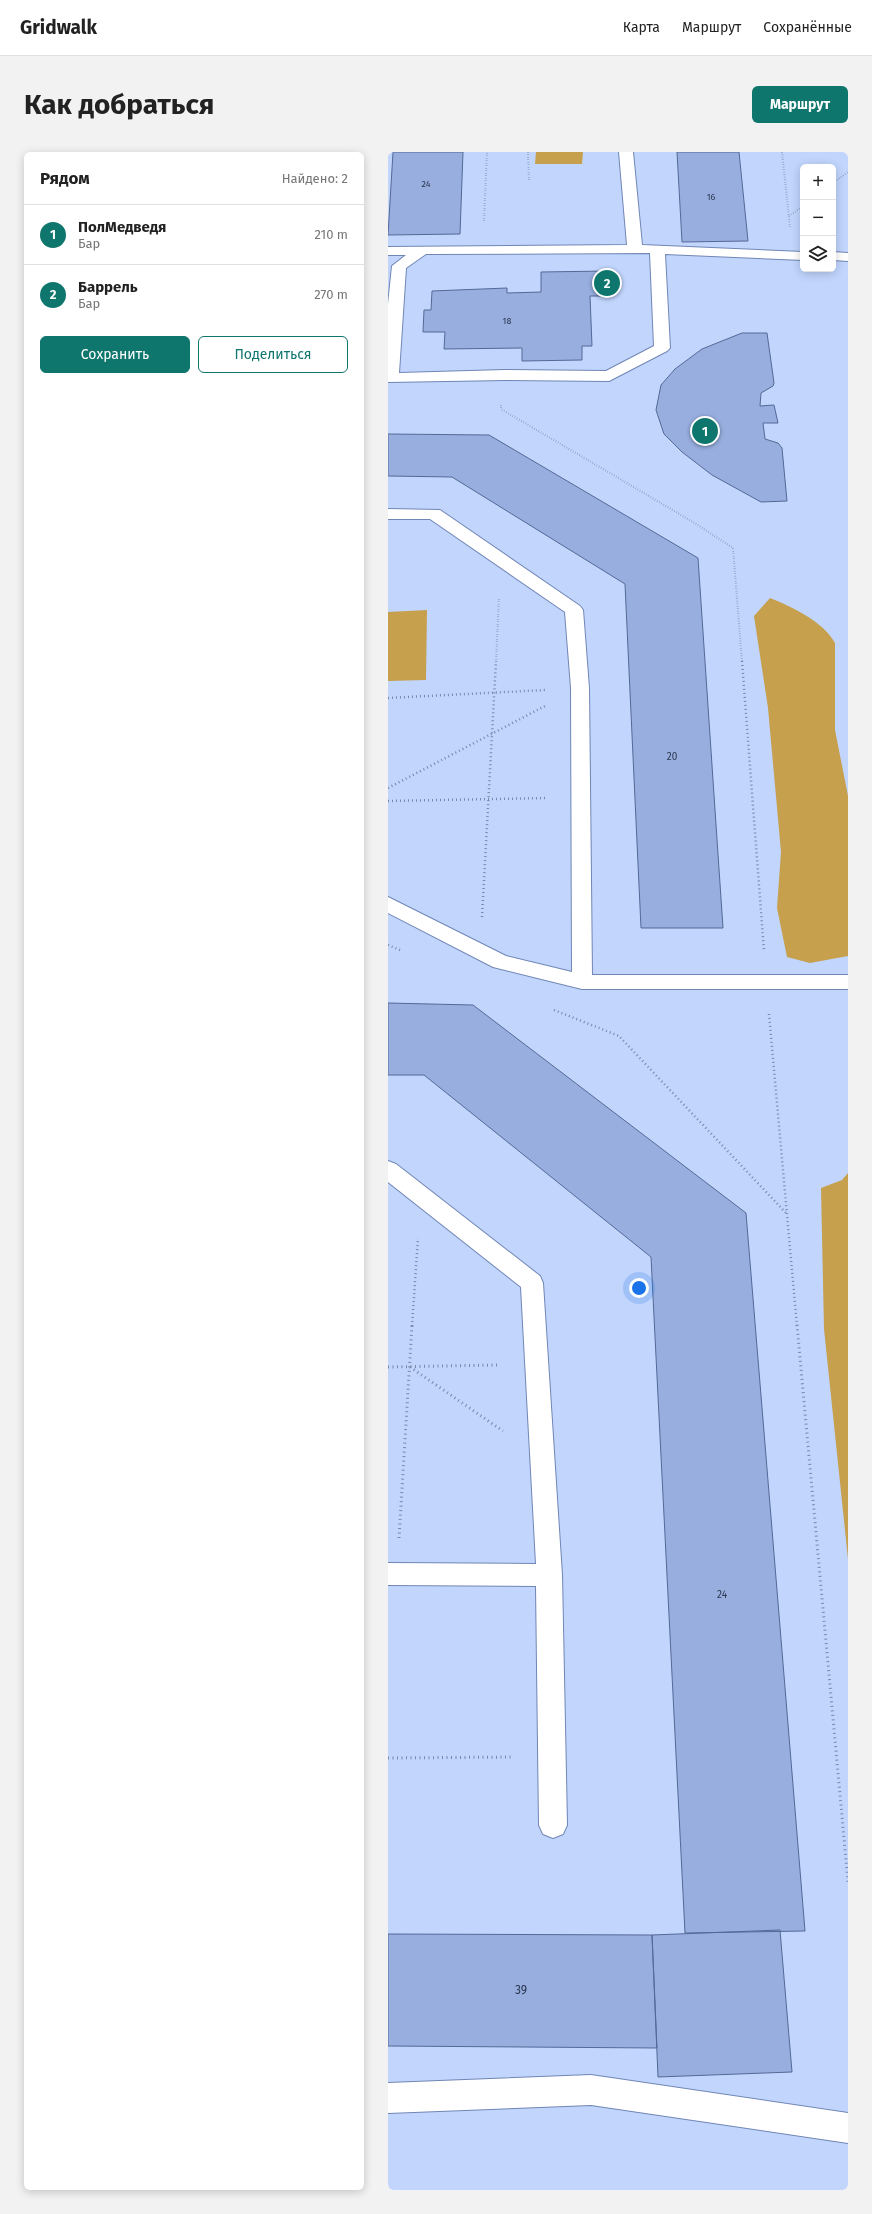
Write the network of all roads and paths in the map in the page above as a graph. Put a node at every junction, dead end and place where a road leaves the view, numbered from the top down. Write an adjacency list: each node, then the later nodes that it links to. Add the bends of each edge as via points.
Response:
1 (487, 152): 13 (path)
2 (528, 152): 7 (path)
3 (626, 152): 10 (lane)
4 (782, 152): 9 (path)
5 (848, 172): 6 (path)
6 (836, 181)
7 (529, 182)
8 (800, 208): 9 (path)
9 (789, 216): 15 (path)
10 (635, 249): 11 (lane); 13 (lane)
11 (657, 249): 15 (lane); 18 (lane, via 662,348 609,376)
12 (423, 250): 13 (lane); 14 (lane); 18 (lane, via 399,266 391,378)
13 (482, 250)
14 (388, 251)
15 (798, 256)
16 (836, 256): 17 (lane)
17 (848, 257)
18 (505, 375): 33 (path, via 501,409 733,548)
19 (388, 514): 20 (lane, via 434,514)
20 (501, 560): 21 (lane, via 574,610); 22 (path)
21 (580, 688): 22 (path); 24 (path); 26 (lane)
22 (494, 693): 23 (path); 24 (path)
23 (388, 698)
24 (492, 734): 25 (path); 28 (path)
25 (388, 788)
26 (580, 797): 28 (path); 34 (lane)
27 (388, 800): 28 (path)
28 (488, 800): 32 (path)
29 (388, 904): 32 (lane)
30 (388, 945): 31 (path)
31 (402, 950)
32 (480, 952): 34 (lane, via 500,962)
33 (766, 981): 34 (lane); 35 (lane); 39 (path)
34 (582, 982)
35 (848, 982)
36 (547, 1007): 39 (path, via 619,1036)
37 (388, 1170): 38 (lane)
38 (420, 1195): 40 (lane, via 532,1283); 42 (path)
39 (787, 1214): 49 (path)
40 (537, 1364): 42 (path); 43 (lane)
41 (388, 1367): 42 (path)
42 (410, 1367): 43 (path); 44 (path)
43 (542, 1458): 45 (lane)
44 (392, 1574): 45 (lane)
45 (549, 1575): 46 (lane)
46 (550, 1757): 47 (path); 48 (lane)
47 (388, 1758)
48 (553, 1825)
49 (848, 1882)
50 (388, 2098): 51 (lane, via 591,2090)
51 (848, 2128)

